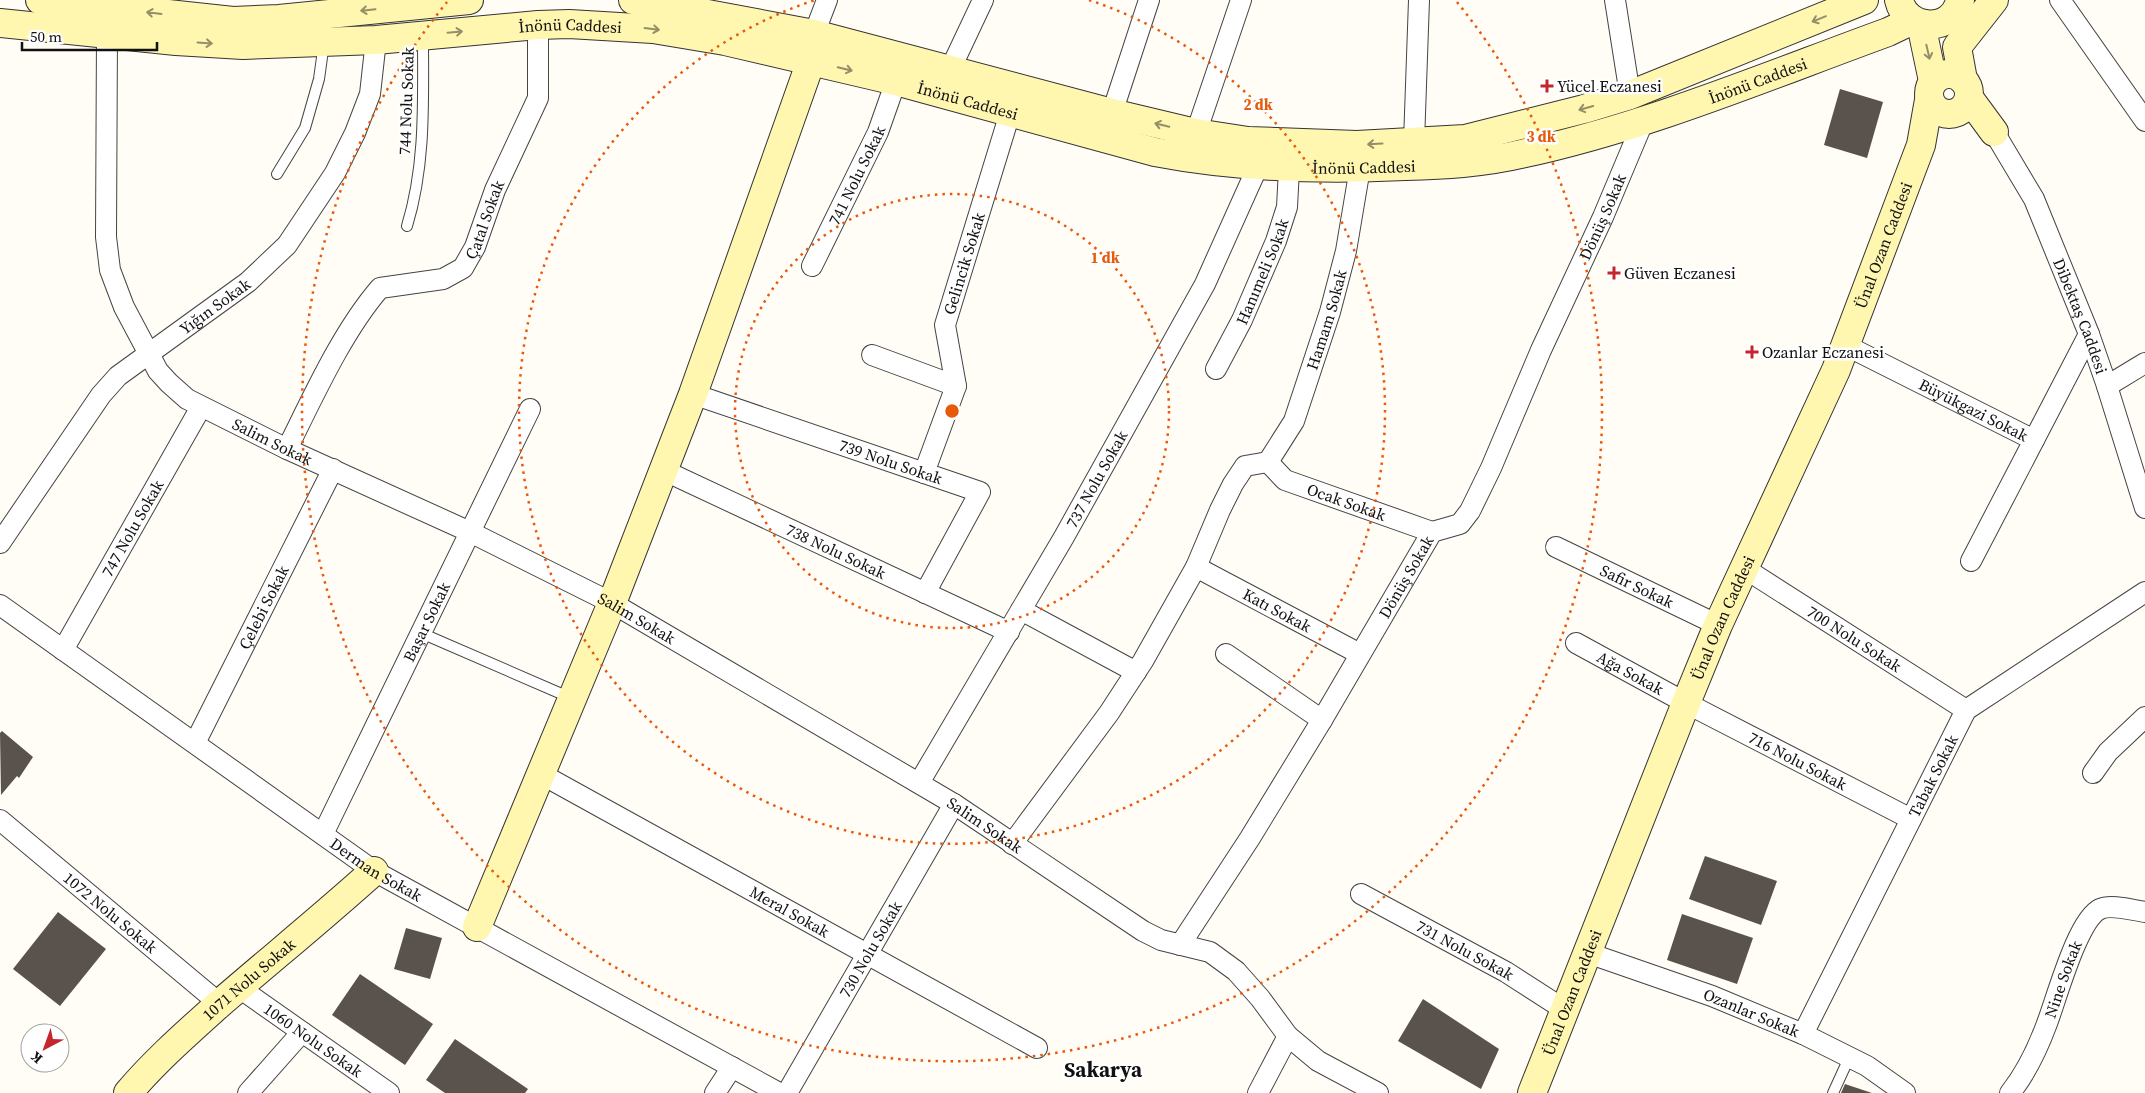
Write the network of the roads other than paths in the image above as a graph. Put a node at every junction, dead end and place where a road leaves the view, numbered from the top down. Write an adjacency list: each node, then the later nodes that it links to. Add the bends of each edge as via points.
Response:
1 (40, 0): 17 (main road, İnönü Caddesi)
2 (469, 0): 13 (main road, İnönü Caddesi)
3 (633, 0): 14 (main road, İnönü Caddesi)
4 (827, 0): 25 (street)
5 (983, 0): 26 (street)
6 (1149, 0): 31 (street)
7 (1241, 0): 35 (street)
8 (1419, 0): 36 (street)
9 (1615, 0): 28 (street)
10 (1864, 0): 28 (main road, İnönü Caddesi, one-way to 28)
11 (1994, 0): 24 (main road)
12 (2060, 0): 32 (street)
13 (429, 2): 16 (main road, İnönü Caddesi, one-way to 16, via 233,21)
14 (675, 3): 25 (main road, İnönü Caddesi)
15 (1962, 5): 18 (main road, İnönü Caddesi, via 1940,24); 24 (main road)
16 (187, 8): 17 (main road, İnönü Caddesi, one-way to 17)
17 (105, 13): 19 (main road, İnönü Caddesi); 23 (main road, İnönü Caddesi, one-way to 23, via 243,45); 45 (street, Salim Sokak, via 106,237 110,270 124,307)
18 (1911, 15): 29 (main road, one-way to 29); 33 (main road, İnönü Caddesi, via 1888,32)
19 (0, 23)
20 (538, 25): 21 (main road, İnönü Caddesi, one-way to 20); 25 (main road, İnönü Caddesi, one-way to 25, via 652,29 725,41); 55 (street, Çatal Sokak, via 538,98 495,190 475,247 463,268 443,279 380,288 366,304 324,375)
21 (423, 34): 22 (main road, İnönü Caddesi); 41 (lane, 744 Nolu Sokak, via 423,137)
22 (376, 40): 23 (main road, İnönü Caddesi); 45 (street, Yığın Sokak, via 370,94 355,133 335,173 287,245 248,282)
23 (324, 43): 40 (lane, via 319,79 305,128)
24 (1957, 47): 29 (main road)
25 (812, 48): 26 (main road, İnönü Caddesi); 27 (main road, İnönü Caddesi, one-way to 27); 51 (main road)
26 (950, 70): 31 (main road, İnönü Caddesi)
27 (896, 82): 30 (main road, İnönü Caddesi); 42 (street, 741 Nolu Sokak, via 878,132)
28 (1630, 95): 36 (main road, İnönü Caddesi, one-way to 36, via 1465,139)
29 (1950, 98): 34 (main road, via 1974,120); 44 (main road, Ünal Ozan Caddesi, via 1921,145)
30 (1010, 113): 37 (main road, İnönü Caddesi, via 1156,152); 49 (street, Gelincik Sokak, via 946,325)
31 (1112, 113): 35 (main road, İnönü Caddesi, one-way to 31)
32 (2145, 121)
33 (1643, 122): 38 (main road, İnönü Caddesi, via 1519,155 1450,164); 62 (street, Dönüş Sokak, via 1470,511 1460,524)
34 (1994, 132): 43 (street, Dibektaş Caddesi, via 2034,199)
35 (1196, 133): 36 (main road, İnönü Caddesi, one-way to 35, via 1302,144 1248,141)
36 (1414, 142)
37 (1258, 166): 39 (main road, İnönü Caddesi); 72 (street, 737 Nolu Sokak, via 1206,284)
38 (1360, 168): 39 (main road, İnönü Caddesi); 56 (street, Hamam Sokak, via 1346,251 1330,312 1294,421)
39 (1289, 169): 48 (street, Hanımeli Sokak, via 1287,208 1276,242 1242,320)
40 (277, 174)
41 (407, 226)
42 (812, 266)
43 (2089, 334): 50 (street, Dibektaş Caddesi); 54 (street)
44 (1845, 345): 54 (street, Büyükgazi Sokak); 67 (main road, Ünal Ozan Caddesi)
45 (150, 354): 52 (street, Salim Sokak, via 169,384); 63 (street, Yığın Sokak, via 118,376 101,395)
46 (872, 355): 49 (street)
47 (2145, 363): 50 (street)
48 (1216, 369)
49 (956, 386): 59 (street, Gelincik Sokak)
50 (2107, 386): 60 (street, Dibektaş Caddesi)
51 (693, 394): 58 (main road); 59 (street, 739 Nolu Sokak)
52 (201, 407): 55 (street, Salim Sokak); 77 (street, 747 Nolu Sokak)
53 (530, 408): 61 (street, Başar Sokak)
54 (2034, 440): 65 (street, Büyükgazi Sokak)
55 (287, 449): 57 (street, Salim Sokak)
56 (1268, 462): 62 (street, Ocak Sokak, via 1285,480); 66 (street, via 1245,466 1232,484)
57 (333, 469): 61 (street, Salim Sokak); 86 (street, Çelebi Sokak)
58 (663, 470): 69 (street, 738 Nolu Sokak); 70 (main road)
59 (924, 473): 69 (street, 739 Nolu Sokak, via 980,492)
60 (2145, 508)
61 (470, 532): 70 (street, Salim Sokak); 75 (street, Başar Sokak)
62 (1432, 532): 79 (street, Dönüş Sokak)
63 (0, 543)
64 (1556, 547): 73 (street, Safir Sokak)
65 (1971, 561)
66 (1196, 567): 79 (street, Katı Sokak); 80 (street)
67 (1744, 568): 73 (main road, Ünal Ozan Caddesi); 83 (street, 700 Nolu Sokak)
68 (2145, 592): 83 (street, Tabak Sokak)
69 (925, 593): 74 (street, 738 Nolu Sokak)
70 (612, 602): 81 (main road); 89 (street, Salim Sokak)
71 (0, 605): 77 (street, Derman Sokak)
72 (1022, 610): 74 (street, 737 Nolu Sokak); 80 (street)
73 (1718, 625): 82 (main road, Ünal Ozan Caddesi)
74 (1008, 632): 89 (street, 737 Nolu Sokak)
75 (420, 633): 81 (lane); 93 (street, Başar Sokak)
76 (1576, 643): 82 (street, Ağa Sokak)
77 (64, 650): 86 (street, Derman Sokak)
78 (1226, 654): 85 (street)
79 (1360, 654): 85 (street, Dönüş Sokak)
80 (1136, 672): 94 (street)
81 (572, 698): 88 (main road)
82 (1686, 703): 91 (street, 716 Nolu Sokak); 100 (main road, Ünal Ozan Caddesi)
83 (1966, 710): 91 (street, Tabak Sokak)
84 (2145, 717): 87 (street, via 2108,752)
85 (1322, 720): 99 (street, Dönüş Sokak)
86 (195, 743): 93 (street, Derman Sokak)
87 (2093, 773)
88 (541, 774): 98 (main road); 101 (street, Meral Sokak)
89 (919, 783): 90 (street, Salim Sokak)
90 (954, 804): 94 (street, Salim Sokak); 101 (street, 730 Nolu Sokak)
91 (1911, 819): 105 (street, Tabak Sokak)
92 (0, 820): 102 (street, 1072 Nolu Sokak)
93 (322, 834): 95 (street, Derman Sokak)
94 (1012, 844): 99 (street, Salim Sokak, via 1143,931 1161,940)
95 (374, 871): 98 (street, Derman Sokak); 102 (main road, 1071 Nolu Sokak)
96 (1360, 894): 103 (street, 731 Nolu Sokak, via 1506,972)
97 (2145, 912): 121 (street, Nine Sokak, via 2101,908 2094,913 2076,944 2032,1059)
98 (477, 927): 109 (street, Derman Sokak)
99 (1180, 944): 106 (street, Salim Sokak, via 1210,952 1236,971)
100 (1588, 953): 103 (main road, Ünal Ozan Caddesi); 105 (street, Ozanlar Sokak, via 1712,996)
101 (867, 954): 107 (street, Meral Sokak); 115 (street, 730 Nolu Sokak)
102 (229, 995): 104 (street, 1060 Nolu Sokak); 110 (main road, 1071 Nolu Sokak)
103 (1565, 1010): 118 (main road, Ünal Ozan Caddesi)
104 (302, 1032): 111 (street); 112 (street, 1060 Nolu Sokak)
105 (1803, 1034): 108 (street, Ozanlar Sokak)
106 (1288, 1036): 116 (street); 117 (street, Salim Sokak, via 1318,1060)
107 (1037, 1048)
108 (1849, 1058): 119 (lane); 120 (street, Ozanlar Sokak, via 1867,1066)
109 (732, 1067): 113 (street); 114 (street, Derman Sokak)
110 (128, 1093)
111 (248, 1093)
112 (389, 1093)
113 (715, 1093)
114 (779, 1093)
115 (787, 1093)
116 (1258, 1093)
117 (1378, 1093)
118 (1532, 1093)
119 (1833, 1093)
120 (1905, 1093)
121 (2010, 1093)

